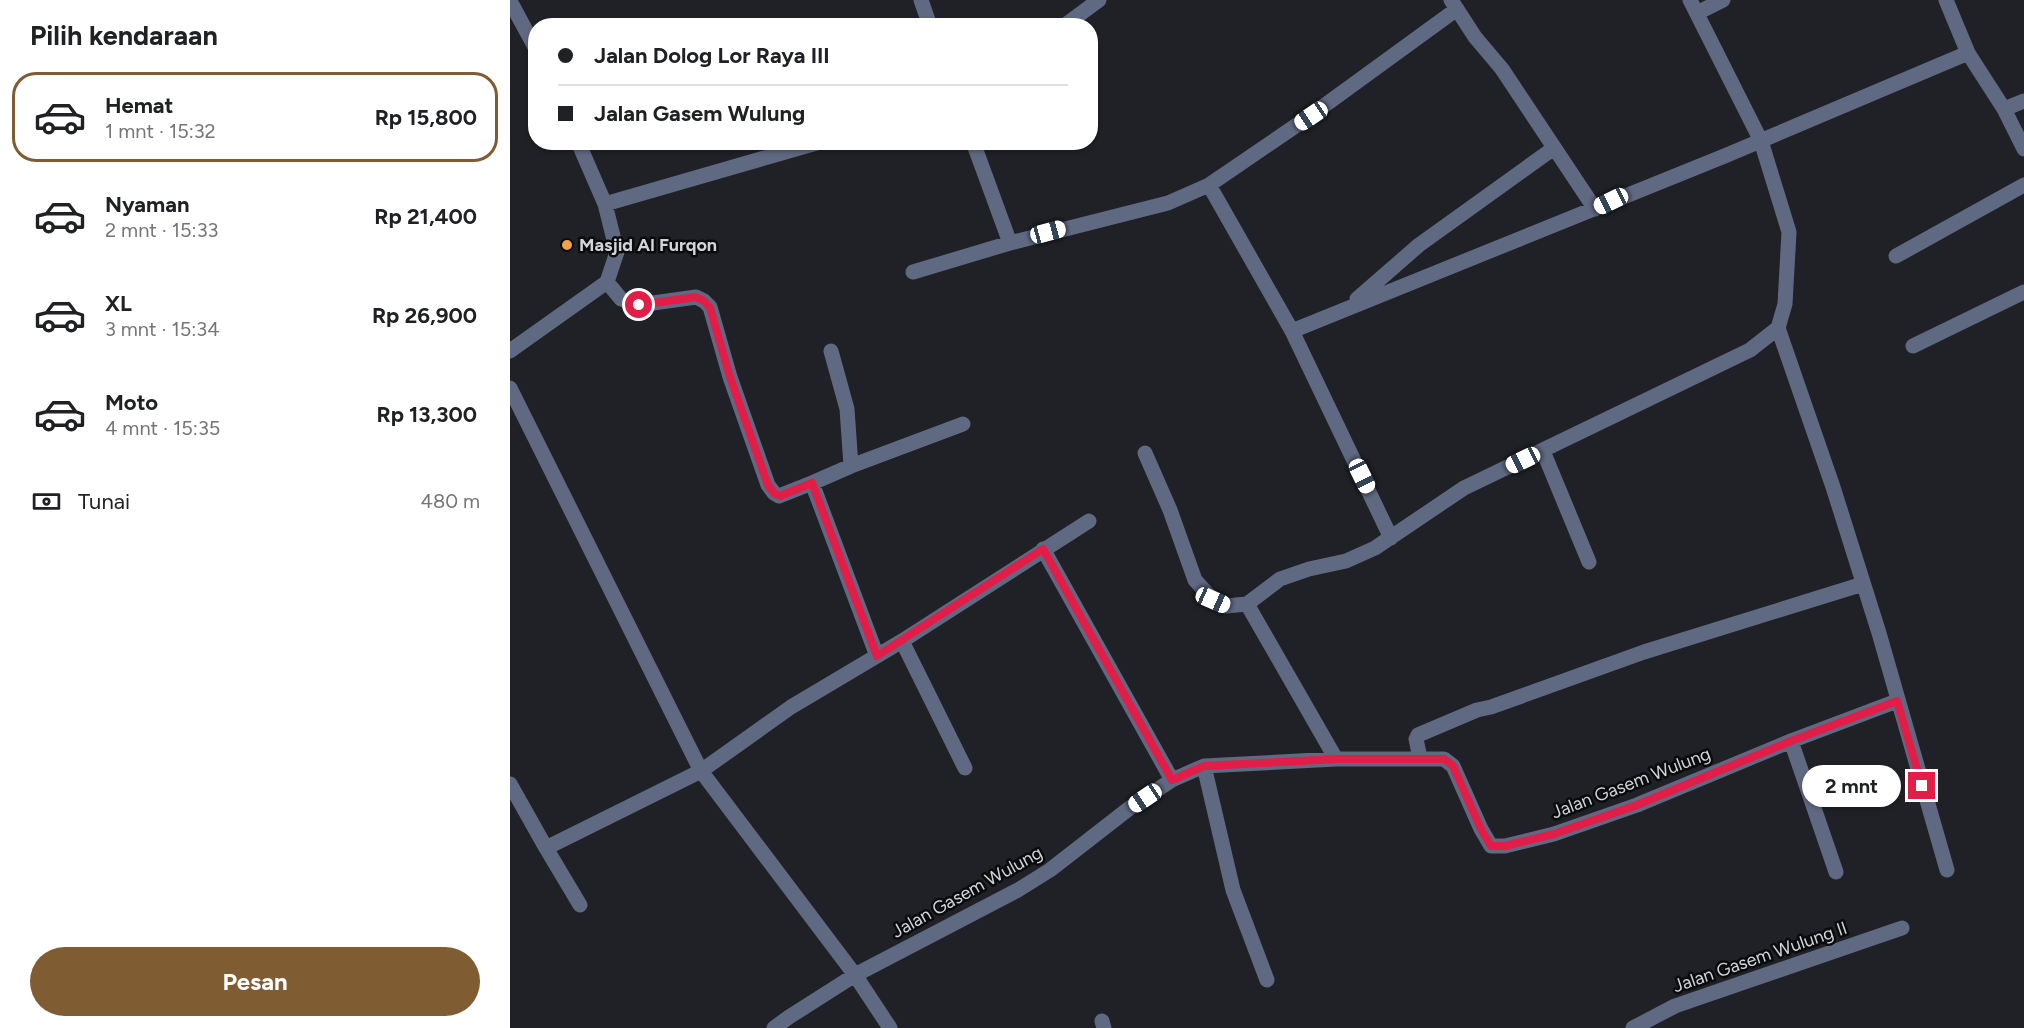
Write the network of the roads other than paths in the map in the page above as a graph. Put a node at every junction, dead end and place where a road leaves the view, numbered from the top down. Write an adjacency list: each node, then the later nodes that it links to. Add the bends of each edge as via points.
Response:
1 (921, 0): 8 (street)
2 (1099, 0): 9 (street)
3 (1724, 0): 7 (street)
4 (1946, 0): 11 (street)
5 (510, 1): 10 (street)
6 (1454, 5): 15 (street); 20 (street, via 1311,116)
7 (1694, 7): 14 (street)
8 (927, 18)
9 (1075, 18)
10 (528, 35)
11 (1968, 53): 13 (street); 14 (street)
12 (2024, 100): 13 (street)
13 (2004, 109): 16 (street)
14 (1761, 141): 23 (street); 30 (street, via 1789,232 1785,304)
15 (1554, 148): 23 (street); 29 (street, via 1419,245)
16 (2024, 149)
17 (581, 150): 22 (street)
18 (792, 150): 22 (street)
19 (976, 150): 24 (street)
20 (1209, 185): 24 (street, via 1168,202); 31 (street)
21 (2024, 185): 25 (street)
22 (605, 204): 27 (street, via 617,252)
23 (1595, 209): 29 (street)
24 (1010, 243): 26 (street)
25 (1896, 256)
26 (913, 273)
27 (608, 282): 33 (street); 40 (street, via 621,299 639,305 696,297 704,301 710,308 768,485 780,496)
28 (2024, 292): 32 (street)
29 (1347, 308): 31 (street)
30 (1778, 328): 37 (street, via 1750,350); 45 (street)
31 (1292, 331): 42 (street)
32 (1913, 346)
33 (510, 351)
34 (831, 351): 39 (street, via 847,409)
35 (510, 388): 55 (street)
36 (963, 424): 39 (street)
37 (1543, 450): 42 (street, via 1464,488); 44 (street)
38 (1145, 453): 46 (street, via 1195,580 1213,600 1227,606)
39 (851, 466): 40 (street)
40 (812, 483): 48 (street)
41 (1089, 521): 43 (street)
42 (1391, 538): 46 (street, via 1346,561 1280,579)
43 (1043, 549): 47 (street); 56 (street)
44 (1589, 562)
45 (1863, 584): 49 (street); 51 (street, via 1644,652 1477,710 1418,735)
46 (1247, 604): 52 (street)
47 (902, 641): 48 (street); 54 (street)
48 (877, 656): 55 (street, via 791,707)
49 (1897, 701): 50 (street, Jalan Gasem Wulung); 59 (street)
50 (1791, 741): 51 (street, Jalan Gasem Wulung, via 1637,805 1554,834 1505,846 1491,846 1453,766 1444,759); 60 (street)
51 (1420, 758): 52 (street, Jalan Gasem Wulung)
52 (1336, 759): 53 (street, Jalan Gasem Wulung)
53 (1204, 766): 56 (street, Jalan Gasem Wulung); 64 (street, via 1233,890)
54 (965, 768)
55 (701, 771): 58 (street); 63 (street)
56 (1172, 780): 63 (street, Jalan Gasem Wulung, via 1018,890)
57 (510, 784): 58 (street)
58 (546, 848): 61 (street)
59 (1947, 870)
60 (1836, 872)
61 (580, 905)
62 (1902, 928): 67 (street, Jalan Gasem Wulung II, via 1675,1006)
63 (855, 975): 65 (street, Jalan Gasem Wulung); 66 (street)
64 (1267, 980)
65 (774, 1028)
66 (890, 1028)
67 (1633, 1028)

